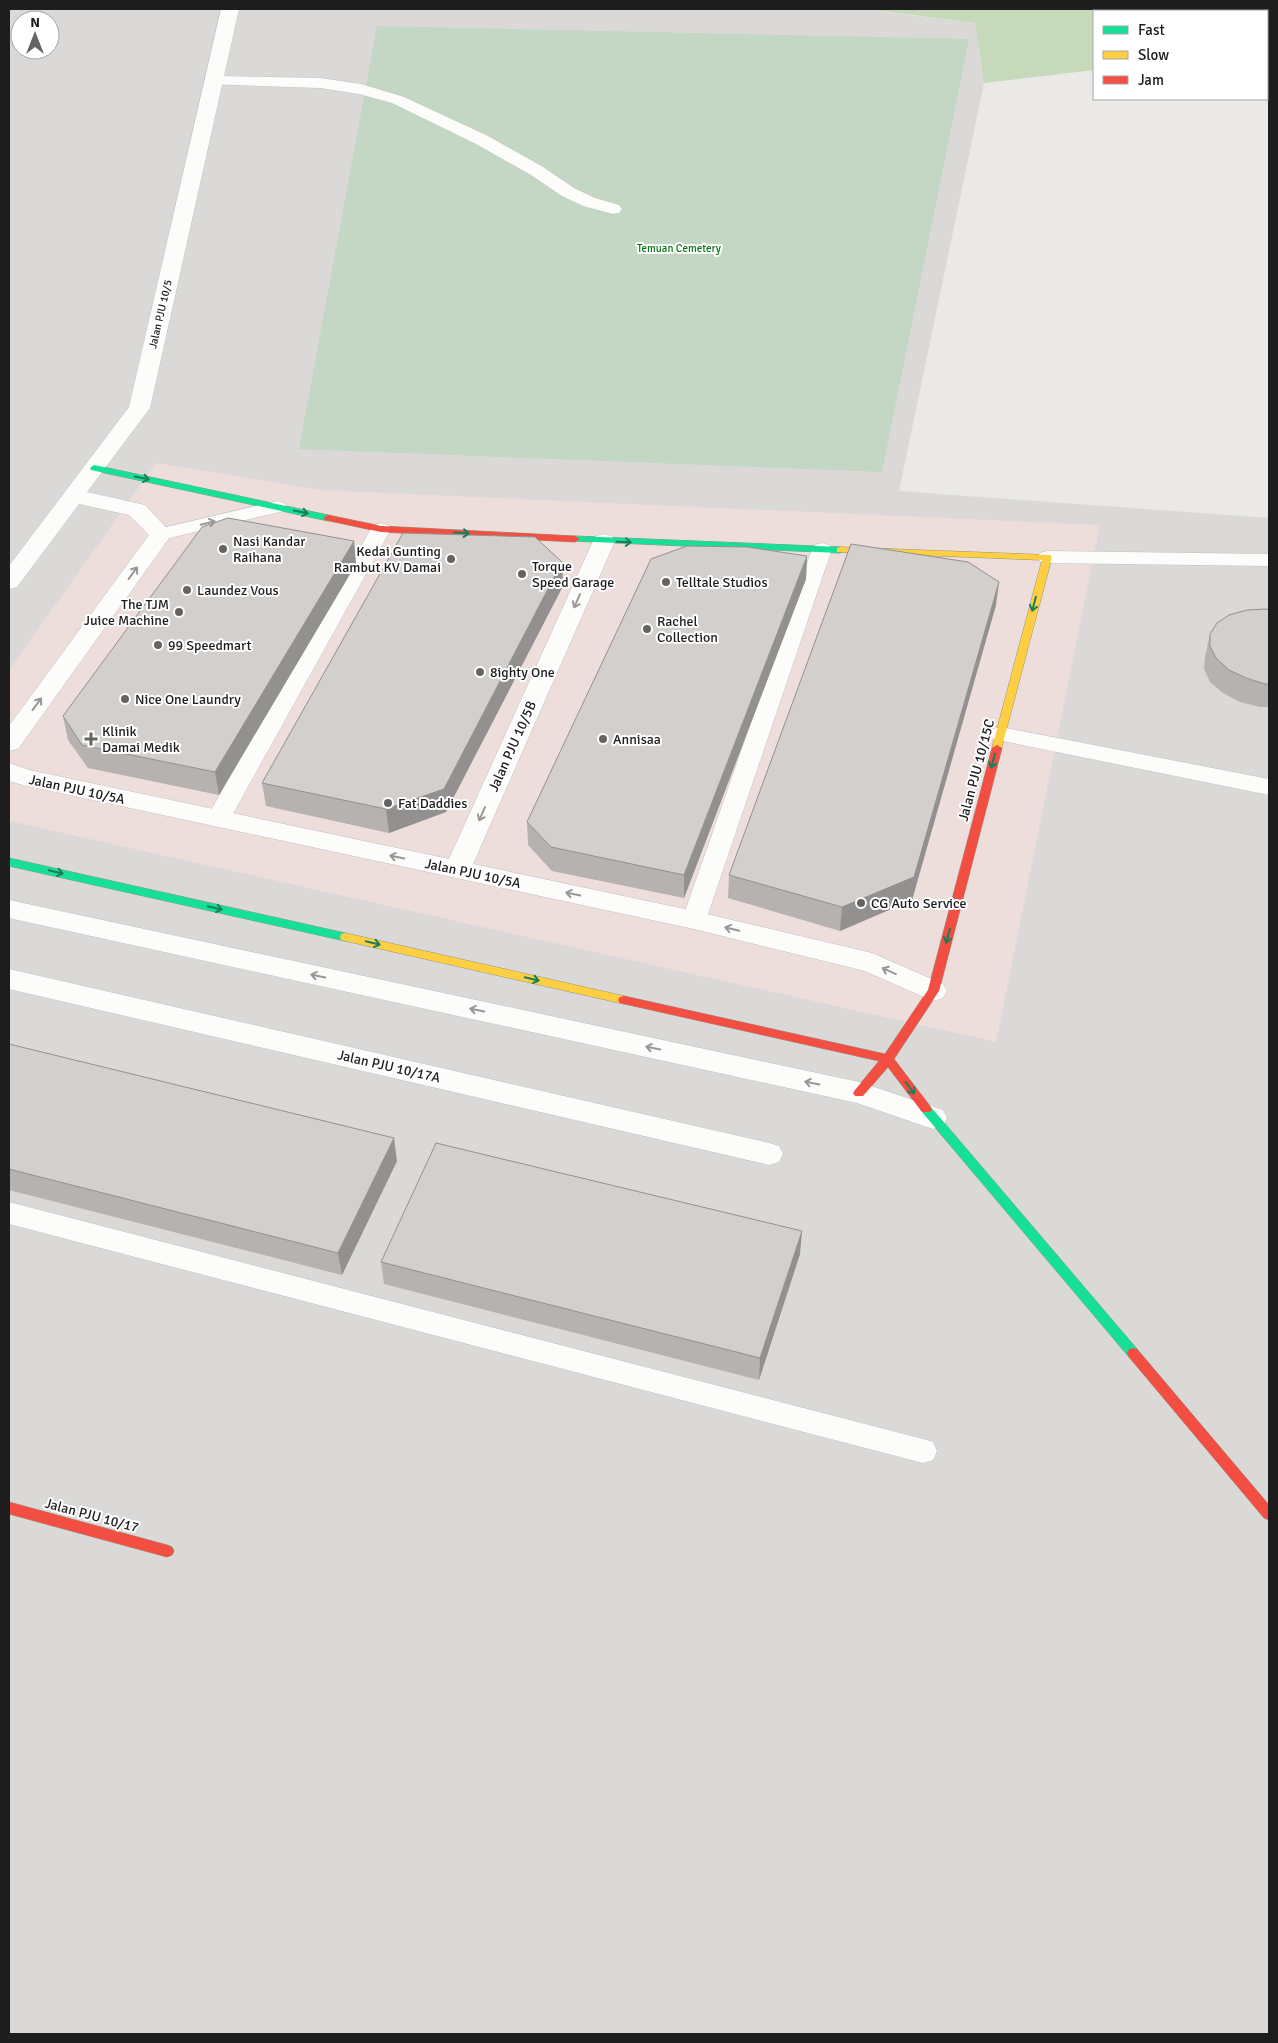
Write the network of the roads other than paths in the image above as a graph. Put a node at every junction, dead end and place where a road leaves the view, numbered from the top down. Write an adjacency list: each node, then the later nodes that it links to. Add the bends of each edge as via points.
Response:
1 (230, 9): 2 (street, Jalan PJU 10/5)
2 (214, 81): 3 (lane, via 320,83 361,89 398,100 482,140 568,192); 4 (street, Jalan PJU 10/5, via 139,408)
3 (613, 209)
4 (94, 468): 5 (street, Jalan PJU 10/5); 6 (street, one-way to 6)
5 (74, 496): 8 (street, via 138,510); 13 (street, Jalan PJU 10/5)
6 (276, 507): 7 (street, one-way to 7); 8 (lane, one-way to 6)
7 (382, 529): 9 (street, one-way to 9); 18 (lane)
8 (161, 534): 15 (street, one-way to 8)
9 (604, 541): 10 (street, one-way to 10); 20 (street, Jalan PJU 10/5B, one-way to 20)
10 (822, 549): 11 (street); 22 (lane)
11 (1047, 557): 12 (lane); 14 (street, Jalan PJU 10/15C, one-way to 14)
12 (1269, 560)
13 (9, 582)
14 (1001, 734): 17 (lane); 24 (street, Jalan PJU 10/15C, one-way to 24)
15 (9, 743)
16 (9, 770): 18 (street, Jalan PJU 10/5A, via 23,777)
17 (1269, 786)
18 (218, 819): 20 (street, Jalan PJU 10/5A, one-way to 18)
19 (9, 862): 25 (street, one-way to 25)
20 (457, 870): 22 (street, Jalan PJU 10/5A, one-way to 20)
21 (9, 909): 26 (street, one-way to 21)
22 (694, 920): 24 (street, Jalan PJU 10/5A, one-way to 22, via 872,963)
23 (9, 979): 28 (street, Jalan PJU 10/17A)
24 (933, 990): 25 (street, Jalan PJU 10/15C)
25 (888, 1059): 26 (street, Jalan PJU 10/15C); 27 (street, one-way to 27)
26 (859, 1093): 27 (street)
27 (933, 1118): 32 (street)
28 (769, 1154)
29 (9, 1213): 30 (lane)
30 (923, 1452)
31 (9, 1508): 33 (street, Jalan PJU 10/17)
32 (1269, 1514)
33 (166, 1550)

